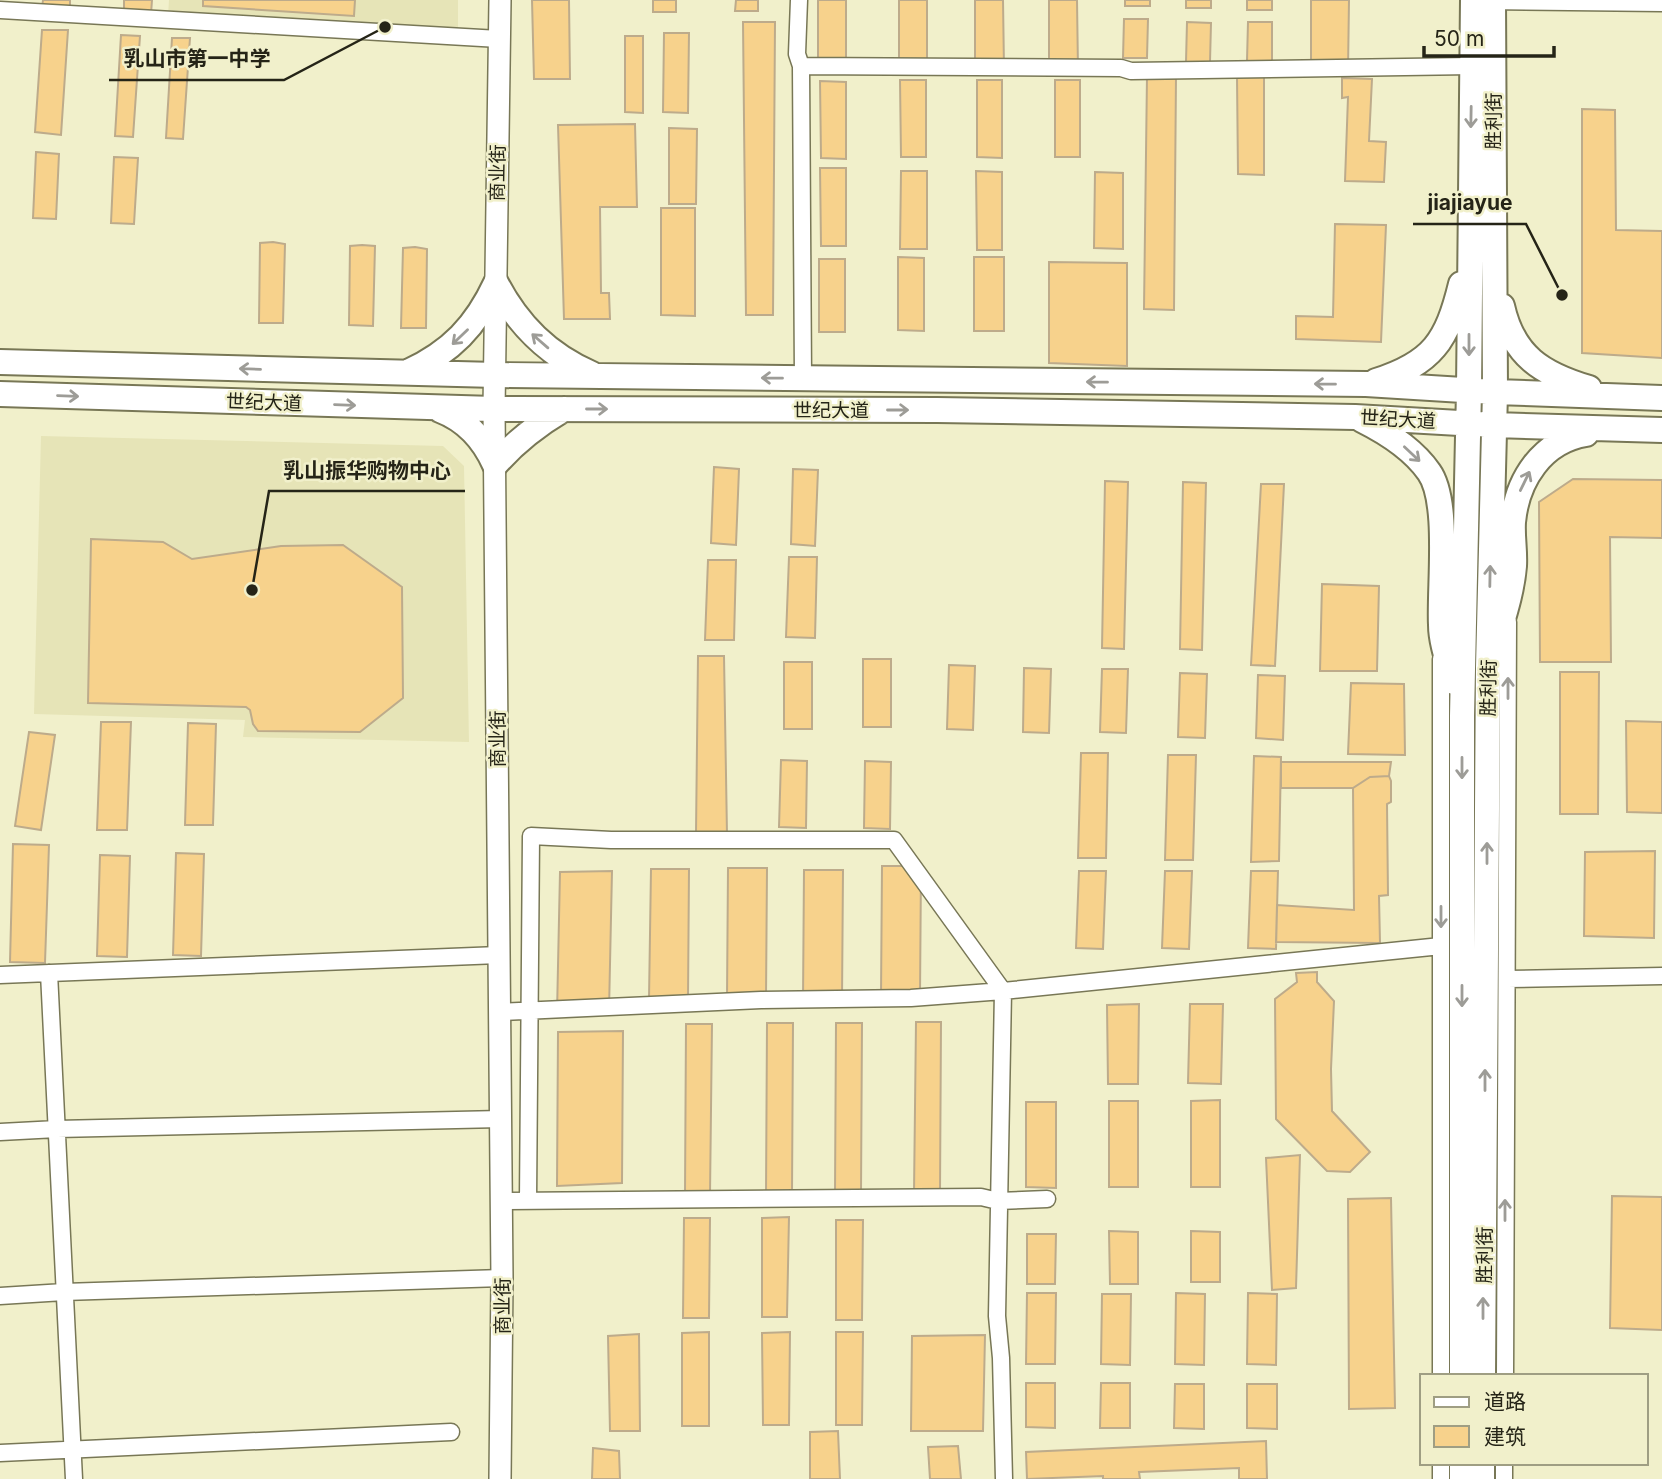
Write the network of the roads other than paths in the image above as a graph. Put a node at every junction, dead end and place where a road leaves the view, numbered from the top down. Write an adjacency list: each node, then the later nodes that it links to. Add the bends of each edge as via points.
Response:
1 (500, 0): 6 (street, 商业街)
2 (799, 0): 7 (street, via 797,54)
3 (1483, 1): 4 (street); 8 (main road, 胜利街); 10 (main road, 胜利街)
4 (1662, 3)
5 (0, 10): 6 (street)
6 (499, 39): 11 (street, 商业街)
7 (801, 66): 8 (street, via 1131,71); 15 (street)
8 (1472, 66): 9 (main road, 胜利街, one-way to 9)
9 (1469, 239): 16 (main road, via 1460,287 1442,338 1420,362); 17 (main road, 胜利街, one-way to 17)
10 (1494, 239): 18 (main road, 胜利街); 20 (main road, via 1499,291 1515,342 1547,371)
11 (496, 283): 13 (main road, one-way to 13, via 479,314 456,341); 14 (main road, one-way to 11, via 543,345 527,330); 23 (street, 商业街)
12 (0, 362): 13 (main road, 世纪大道, one-way to 12)
13 (406, 373): 14 (main road, 世纪大道)
14 (598, 376): 15 (main road, 世纪大道, one-way to 14)
15 (803, 379): 16 (main road, 世纪大道, one-way to 15)
16 (1366, 384): 17 (main road, 世纪大道)
17 (1469, 390): 18 (main road, 世纪大道); 26 (main road, 胜利街)
18 (1495, 392): 20 (main road, 世纪大道); 27 (main road, 胜利街)
19 (0, 394): 22 (main road, 世纪大道, one-way to 22)
20 (1617, 397): 21 (main road, 世纪大道)
21 (1662, 398)
22 (432, 407): 23 (main road, 世纪大道); 30 (main road, via 468,426)
23 (494, 409): 24 (main road, 世纪大道); 30 (street, 商业街)
24 (565, 409): 25 (main road, 世纪大道, one-way to 25); 30 (main road, via 526,434)
25 (1355, 417): 26 (main road, 世纪大道); 32 (main road, one-way to 32, via 1399,442 1430,472 1438,491)
26 (1467, 423): 27 (main road, 世纪大道); 34 (main road, 胜利街)
27 (1494, 425): 28 (main road, 世纪大道); 33 (main road, 胜利街, one-way to 27)
28 (1611, 429): 29 (main road, 世纪大道); 31 (main road, one-way to 28, via 1514,566 1513,523 1524,480 1559,443)
29 (1662, 430)
30 (495, 465): 36 (street, 商业街)
31 (1508, 604): 33 (main road); 40 (street, one-way to 31)
32 (1441, 629): 34 (main road); 35 (street, one-way to 35)
33 (1488, 667): 55 (main road, 胜利街, one-way to 33)
34 (1462, 716): 54 (main road, 胜利街, one-way to 54)
35 (1441, 946): 41 (street); 53 (street)
36 (499, 955): 37 (street); 42 (street, 商业街)
37 (49, 973): 38 (street); 44 (street)
38 (0, 975)
39 (1662, 976): 40 (street)
40 (1507, 979): 56 (street, one-way to 40)
41 (1003, 990): 42 (street, via 911,998); 47 (street, via 894,840 531,836); 48 (street)
42 (499, 1012): 43 (street, 商业街)
43 (501, 1119): 44 (street); 49 (street, 商业街)
44 (57, 1129): 45 (street); 51 (street)
45 (0, 1132)
46 (1047, 1199): 48 (street)
47 (528, 1200): 48 (street); 49 (street)
48 (998, 1200): 62 (street)
49 (501, 1201): 50 (street, 商业街)
50 (502, 1278): 51 (street); 61 (street, 商业街)
51 (64, 1293): 52 (street); 58 (street)
52 (0, 1296)
53 (1441, 1374)
54 (1462, 1374)
55 (1483, 1374)
56 (1505, 1374)
57 (452, 1432): 58 (street)
58 (73, 1450): 59 (street); 60 (street)
59 (0, 1453)
60 (74, 1479)
61 (500, 1479)
62 (1004, 1479)

